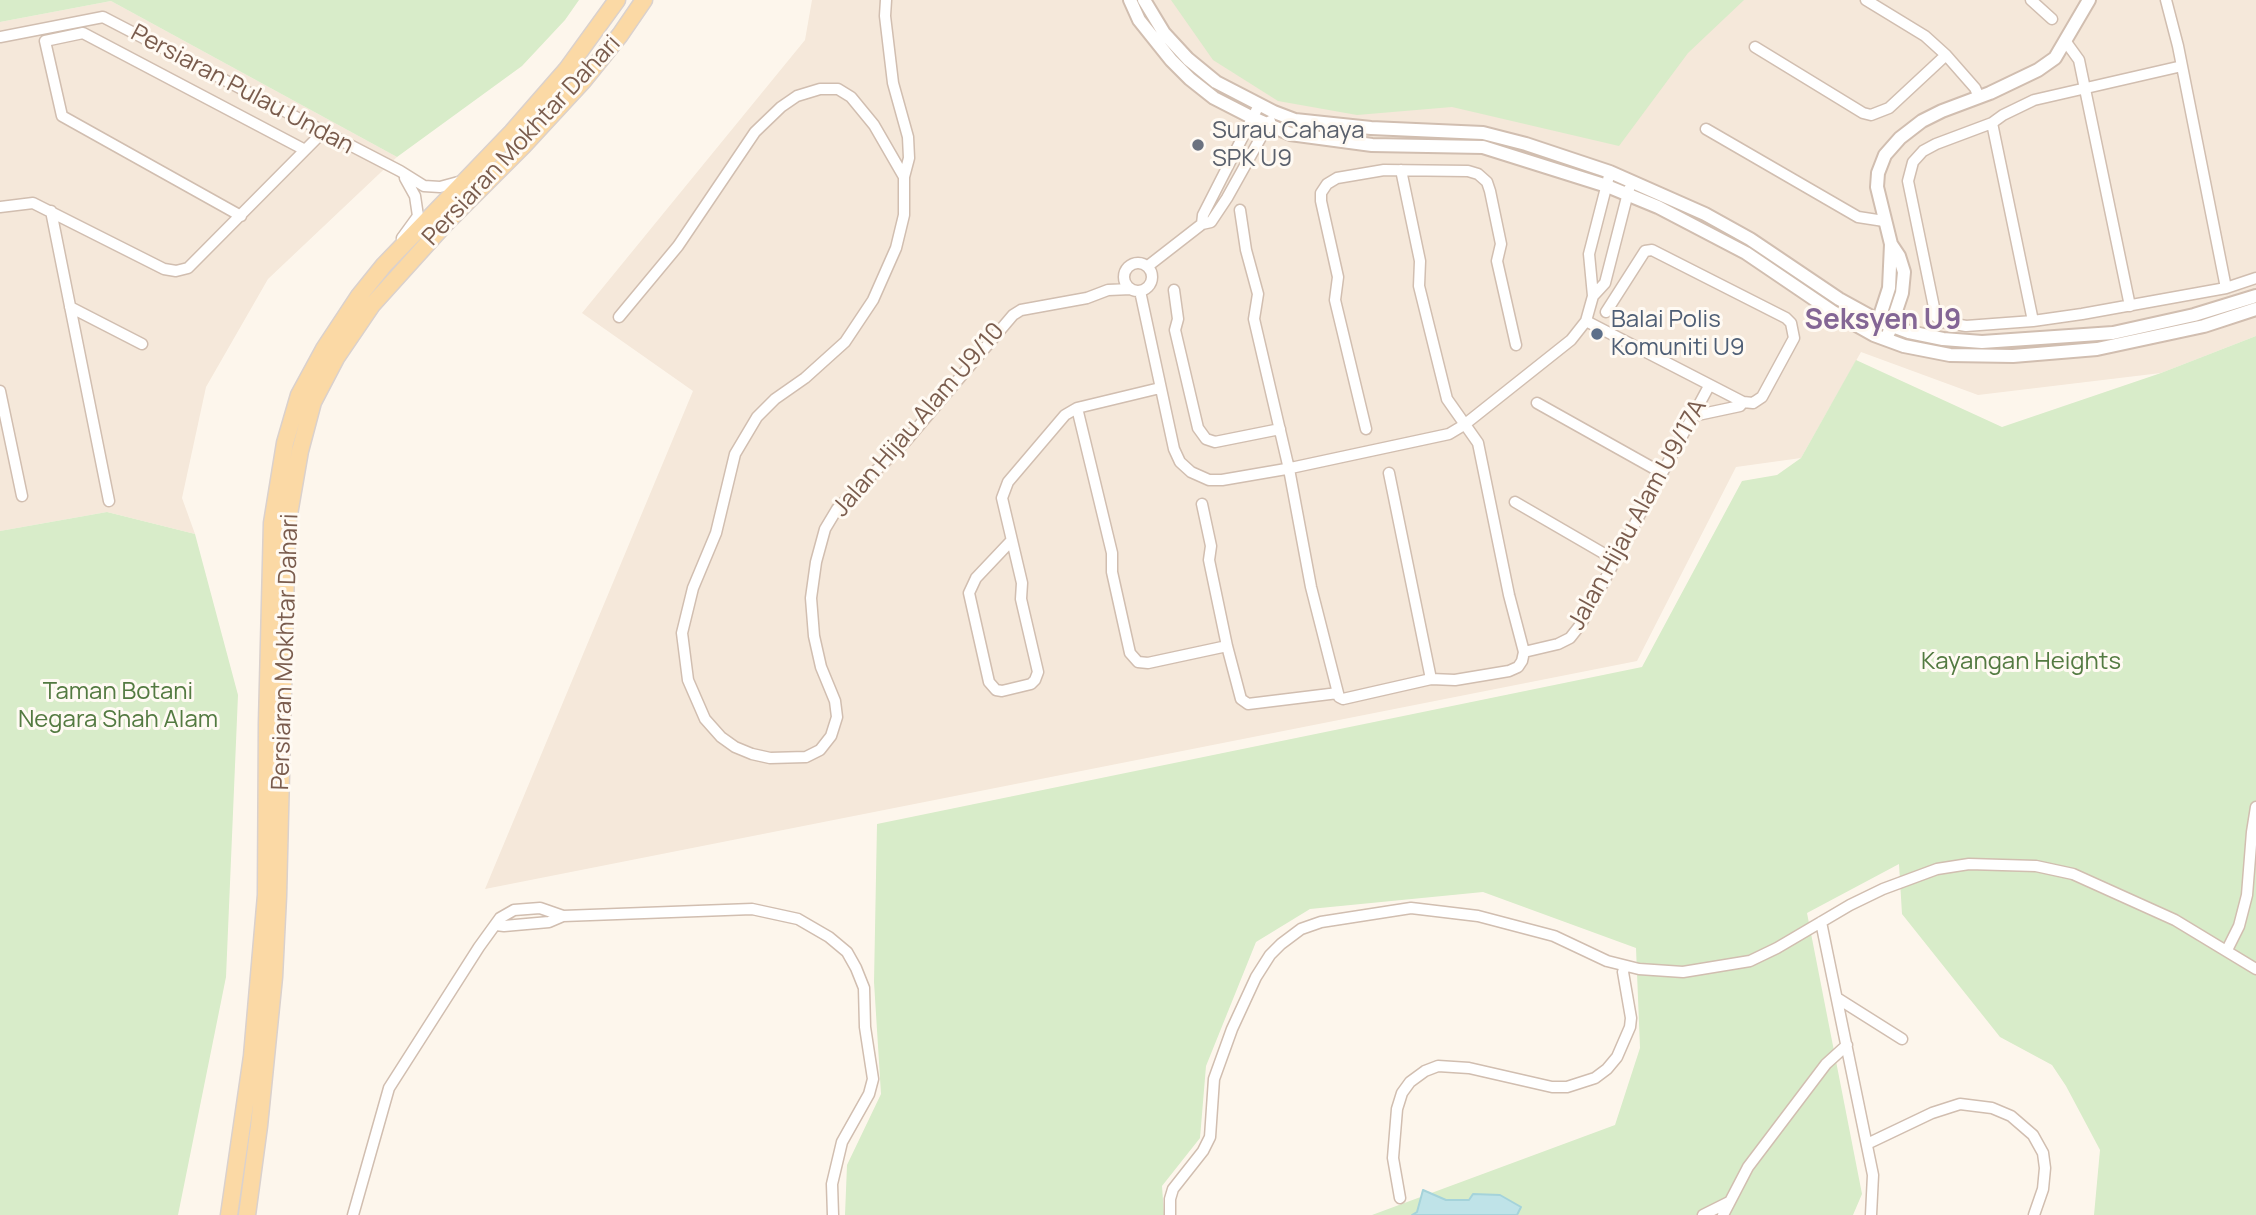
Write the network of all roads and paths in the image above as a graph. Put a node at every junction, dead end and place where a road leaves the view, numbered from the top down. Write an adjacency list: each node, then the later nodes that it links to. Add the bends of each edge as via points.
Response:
1 (615, 0): 30 (main road, Persiaran Mokhtar Dahari, via 567,69)
2 (644, 0): 104 (main road, Persiaran Mokhtar Dahari, via 583,81 372,305 313,402 287,526 274,977)
3 (886, 0): 29 (street, Jalan Hijau Alam U9/10, via 893,83 908,137)
4 (1130, 0): 20 (street, via 1139,20 1190,79 1214,98)
5 (1144, 0): 18 (street, via 1188,60 1216,82)
6 (1866, 0): 14 (street)
7 (2031, 0): 10 (street)
8 (2089, 0): 12 (street)
9 (2166, 0): 15 (street)
10 (2052, 19)
11 (0, 37): 24 (street, Persiaran Pulau Undan, via 103,17)
12 (2066, 42): 16 (street, via 2079,60); 17 (street, via 2038,70)
13 (1755, 47): 14 (street, via 1871,115 1888,108)
14 (1946, 55): 17 (street)
15 (2182, 66): 16 (street); 45 (street)
16 (2085, 88): 21 (street, via 2034,100); 53 (street)
17 (1979, 97): 38 (street, via 1922,121 1885,155 1877,187)
18 (1259, 105): 19 (street); 20 (street)
19 (1274, 112): 22 (street); 28 (street, via 1295,120 1371,128 1483,133)
20 (1253, 118): 22 (street); 39 (street)
21 (1992, 123): 60 (street); 60 (street, via 1936,144 1913,162 1908,181 1936,317 1966,326)
22 (1269, 125): 32 (street, via 1290,134 1372,145 1483,147); 39 (street, via 1222,206 1211,222)
23 (1706, 130): 38 (street, via 1858,217)
24 (323, 132): 25 (street); 27 (street, Persiaran Pulau Undan)
25 (305, 150): 37 (street); 37 (street, via 83,33 45,41 62,116)
26 (1401, 170): 66 (street, via 1468,171 1487,182 1501,244 1497,261); 74 (street, via 1420,261 1419,286 1440,374 1447,399); 76 (street, via 1337,178 1321,193 1338,278 1335,300)
27 (400, 171): 30 (street, Persiaran Pulau Undan, via 431,188); 41 (street, via 415,196 418,216)
28 (1609, 172): 31 (street); 32 (street)
29 (904, 177): 46 (street, Jalan Hijau Alam U9/10, via 904,215 896,248 873,300 845,342 775,399 743,438 716,533 686,610 682,633 688,680 705,719 735,747 788,760 813,754 831,736 837,717 835,701 818,656 811,598 825,529 837,509 906,441 1013,315); 58 (street, Jalan Hijau Alam U9/10, via 874,125 851,97 838,89 797,96 755,132 678,246)
30 (466, 180): 41 (main road, Persiaran Mokhtar Dahari)
31 (1631, 181): 33 (street); 55 (street, via 1750,239)
32 (1607, 186): 33 (street); 49 (street, via 1589,254)
33 (1628, 195): 49 (street, via 1605,283); 63 (street, via 1746,253)
34 (0, 207): 36 (street, via 33,203)
35 (1240, 210): 75 (street, via 1258,294 1254,319)
36 (51, 211): 37 (street, via 176,271 188,268); 54 (street)
37 (241, 216)
38 (1884, 221): 40 (street)
39 (1202, 224): 42 (street)
40 (1891, 244): 51 (street); 52 (street, via 1904,272)
41 (384, 265): 103 (main road, Persiaran Mokhtar Dahari, via 324,349 299,396 272,523 267,895 252,1056)
42 (1148, 266): 43 (street, via 1136,262); 47 (street, via 1152,282)
43 (1125, 271): 46 (street); 47 (street, via 1125,281)
44 (2256, 278): 45 (street)
45 (2226, 288): 53 (street)
46 (1108, 290): 47 (street, Jalan Hijau Alam U9/10)
47 (1135, 290): 68 (street)
48 (1174, 290): 75 (street, via 1175,330 1198,428 1206,439 1215,442)
49 (1593, 296): 59 (street)
50 (2256, 296): 62 (street, via 2194,315 2101,334 1982,342)
51 (1885, 301): 55 (street); 61 (street)
52 (1898, 304): 61 (street); 62 (street)
53 (2130, 306): 60 (street)
54 (71, 307): 65 (street); 81 (street)
55 (1857, 308): 61 (street)
56 (2256, 309): 64 (street, via 2115,346 2040,354 1950,355)
57 (1606, 312): 70 (street, via 1647,250 1652,250 1786,318 1794,338 1762,397 1753,403)
58 (619, 317)
59 (1586, 321): 67 (street); 74 (street, via 1571,340)
60 (2033, 321)
61 (1885, 323): 62 (street); 63 (street); 64 (street)
62 (1909, 332)
63 (1874, 335): 64 (street)
64 (1887, 340)
65 (142, 344)
66 (1516, 345)
67 (1709, 386): 70 (street); 73 (street, Jalan Hijau Alam U9/17A)
68 (1160, 388): 72 (street); 77 (street, via 1174,449 1191,472 1222,480)
69 (0, 391): 80 (street)
70 (1743, 402): 73 (street)
71 (1536, 403): 79 (street)
72 (1077, 408): 84 (street, via 1065,415 1008,482 1002,498); 86 (street, via 1130,653 1138,662 1148,663)
73 (1693, 416): 79 (street, Jalan Hijau Alam U9/17A)
74 (1464, 425): 77 (street, via 1449,434); 87 (street, via 1478,443)
75 (1280, 429): 77 (street)
76 (1366, 429)
77 (1289, 468): 89 (street)
78 (1389, 473): 88 (street)
79 (1662, 473): 85 (street, Jalan Hijau Alam U9/17A)
80 (22, 496)
81 (109, 501)
82 (1515, 502): 85 (street)
83 (1202, 505): 86 (street)
84 (1011, 541): 84 (street, via 1038,672 1031,684 1002,691 989,681 968,593)
85 (1615, 560): 87 (street, Jalan Hijau Alam U9/17A, via 1570,638)
86 (1227, 646): 89 (street, via 1241,699 1248,704)
87 (1524, 652): 88 (street, via 1518,667 1509,671)
88 (1431, 679): 89 (street, via 1343,699)
89 (1338, 695)
90 (2256, 807): 94 (street, via 2246,902)
91 (563, 916): 93 (street, via 549,922); 93 (street, via 540,908 514,910); 106 (street, via 752,909 798,919 846,953 864,988 873,1079 842,1142 832,1184)
92 (1821, 922): 94 (street, via 1883,889 1937,869 1969,864 2036,866 2073,874 2175,920); 95 (street, via 1750,961 1729,966 1683,972); 97 (street)
93 (496, 925): 105 (street, via 392,1081)
94 (2227, 950): 96 (street)
95 (1625, 966): 101 (street, via 1630,1027 1617,1057 1595,1078 1552,1087 1469,1068 1438,1066 1410,1082 1397,1109 1393,1158); 107 (street, via 1553,936 1478,916 1411,908 1301,929 1270,955 1232,1029 1214,1079 1210,1137 1173,1188)
96 (2256, 969)
97 (1837, 998): 98 (street); 99 (street)
98 (1902, 1039)
99 (1847, 1045): 100 (street); 102 (street, via 1826,1064 1748,1167)
100 (1867, 1144): 110 (street, via 1873,1175); 111 (street, via 1960,1104 2011,1116 2033,1135 2043,1153 2043,1189)
101 (1400, 1198)
102 (1729, 1202): 108 (street); 109 (street)
103 (229, 1215)
104 (247, 1215)
105 (353, 1215)
106 (832, 1215)
107 (1170, 1215)
108 (1703, 1215)
109 (1723, 1215)
110 (1871, 1215)
111 (2034, 1215)

